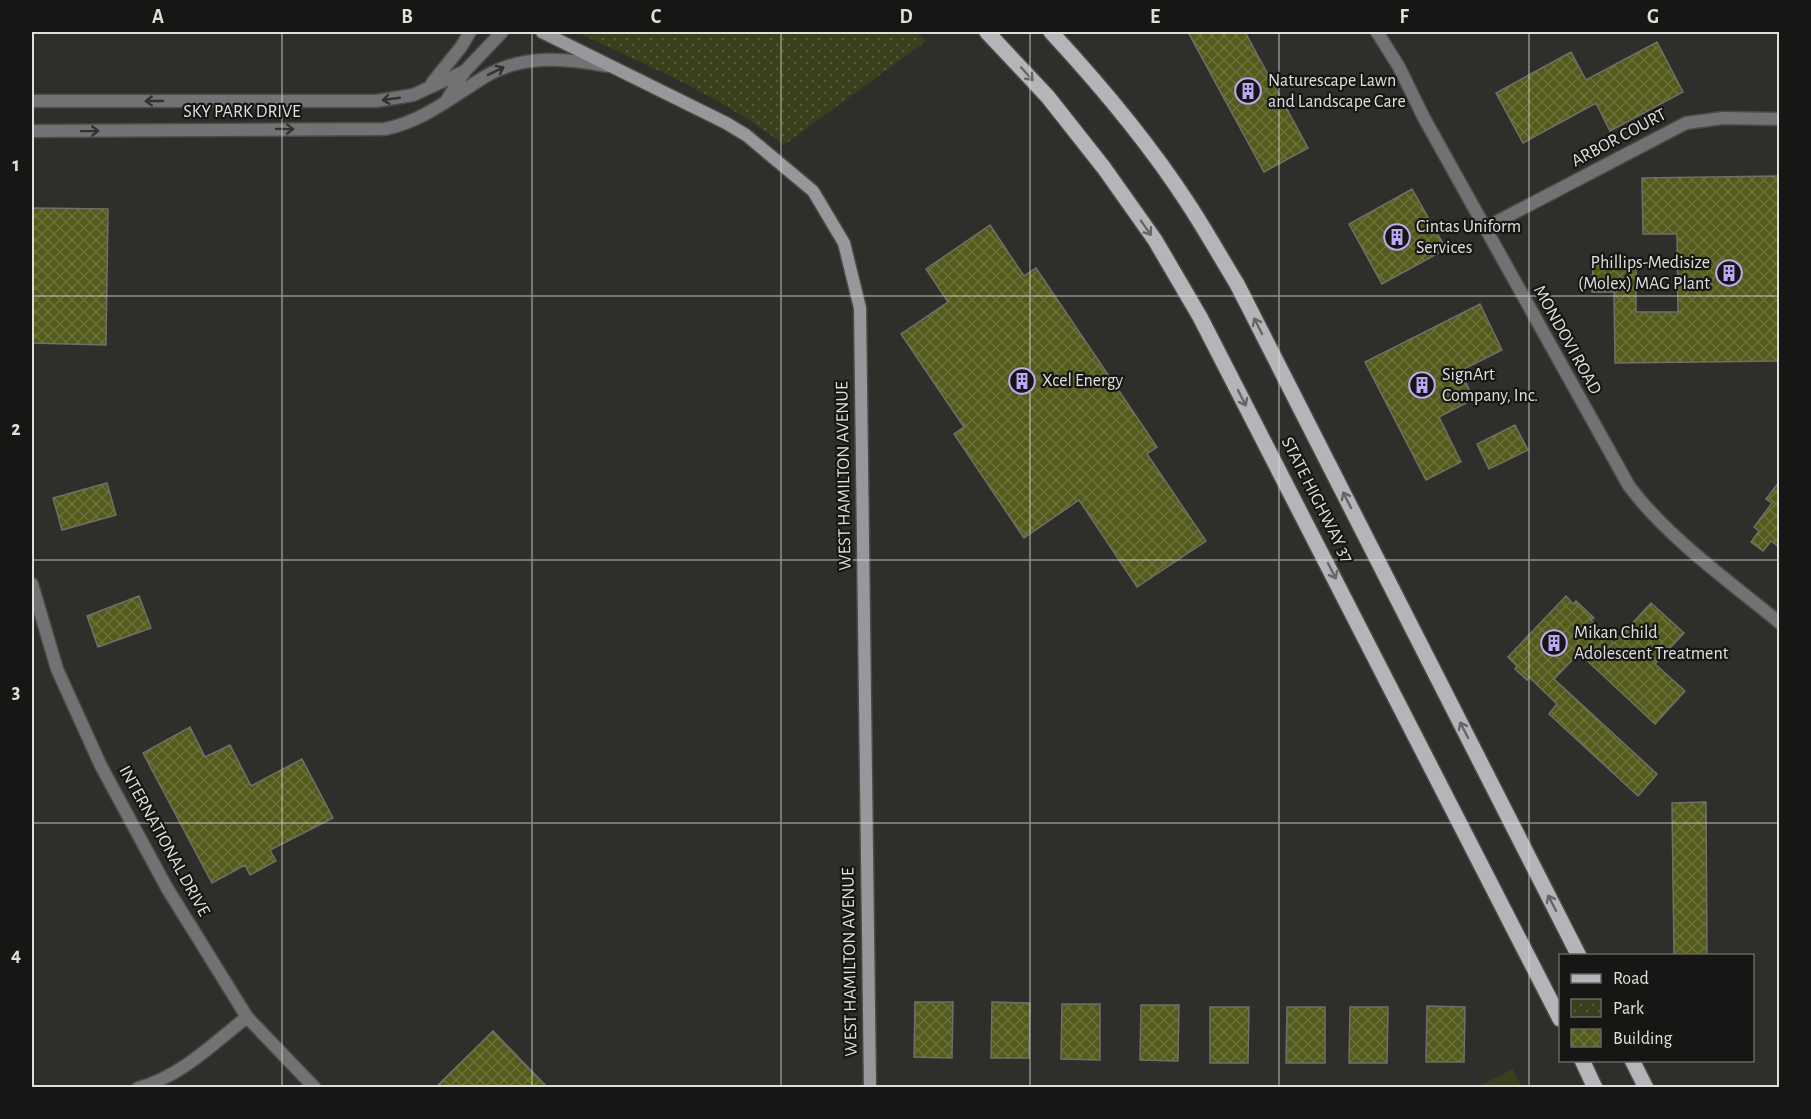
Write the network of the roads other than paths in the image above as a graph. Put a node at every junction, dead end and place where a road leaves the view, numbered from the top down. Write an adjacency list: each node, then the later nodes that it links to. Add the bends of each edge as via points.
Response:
1 (470, 32): 9 (street, SKY PARK DRIVE)
2 (502, 32): 8 (street, SKY PARK DRIVE)
3 (542, 32): 7 (street, WEST HAMILTON AVENUE)
4 (987, 32): 19 (main road, STATE HIGHWAY 37, one-way to 19, via 1048,98 1104,168 1155,240 1200,317)
5 (1051, 32): 17 (main road, STATE HIGHWAY 37, one-way to 5, via 1237,284 1149,148)
6 (1377, 32): 14 (street, MONDOVI ROAD)
7 (612, 67): 11 (street, SKY PARK DRIVE, one-way to 7, via 488,75 522,63 556,59); 24 (street, WEST HAMILTON AVENUE, via 746,135 813,191 844,243 860,308)
8 (465, 71): 9 (street, SKY PARK DRIVE); 11 (street, SKY PARK DRIVE)
9 (427, 88): 10 (street, SKY PARK DRIVE, one-way to 10, via 413,95 376,101)
10 (32, 101)
11 (446, 102): 13 (street, SKY PARK DRIVE, one-way to 11, via 367,130 404,125)
12 (1779, 119): 14 (street, ARBOR COURT, via 1723,118 1686,123)
13 (32, 131)
14 (1485, 228): 16 (street, MONDOVI ROAD, via 1631,488 1668,529)
15 (32, 584): 18 (street, INTERNATIONAL DRIVE, via 57,669 101,766 167,888)
16 (1779, 623)
17 (1578, 954)
18 (247, 1017): 22 (street, via 176,1071); 23 (street, INTERNATIONAL DRIVE)
19 (1559, 1017)
20 (1583, 1062): 25 (main road)
21 (1633, 1062): 26 (main road)
22 (138, 1088)
23 (315, 1088)
24 (870, 1088)
25 (1595, 1088)
26 (1646, 1088)

